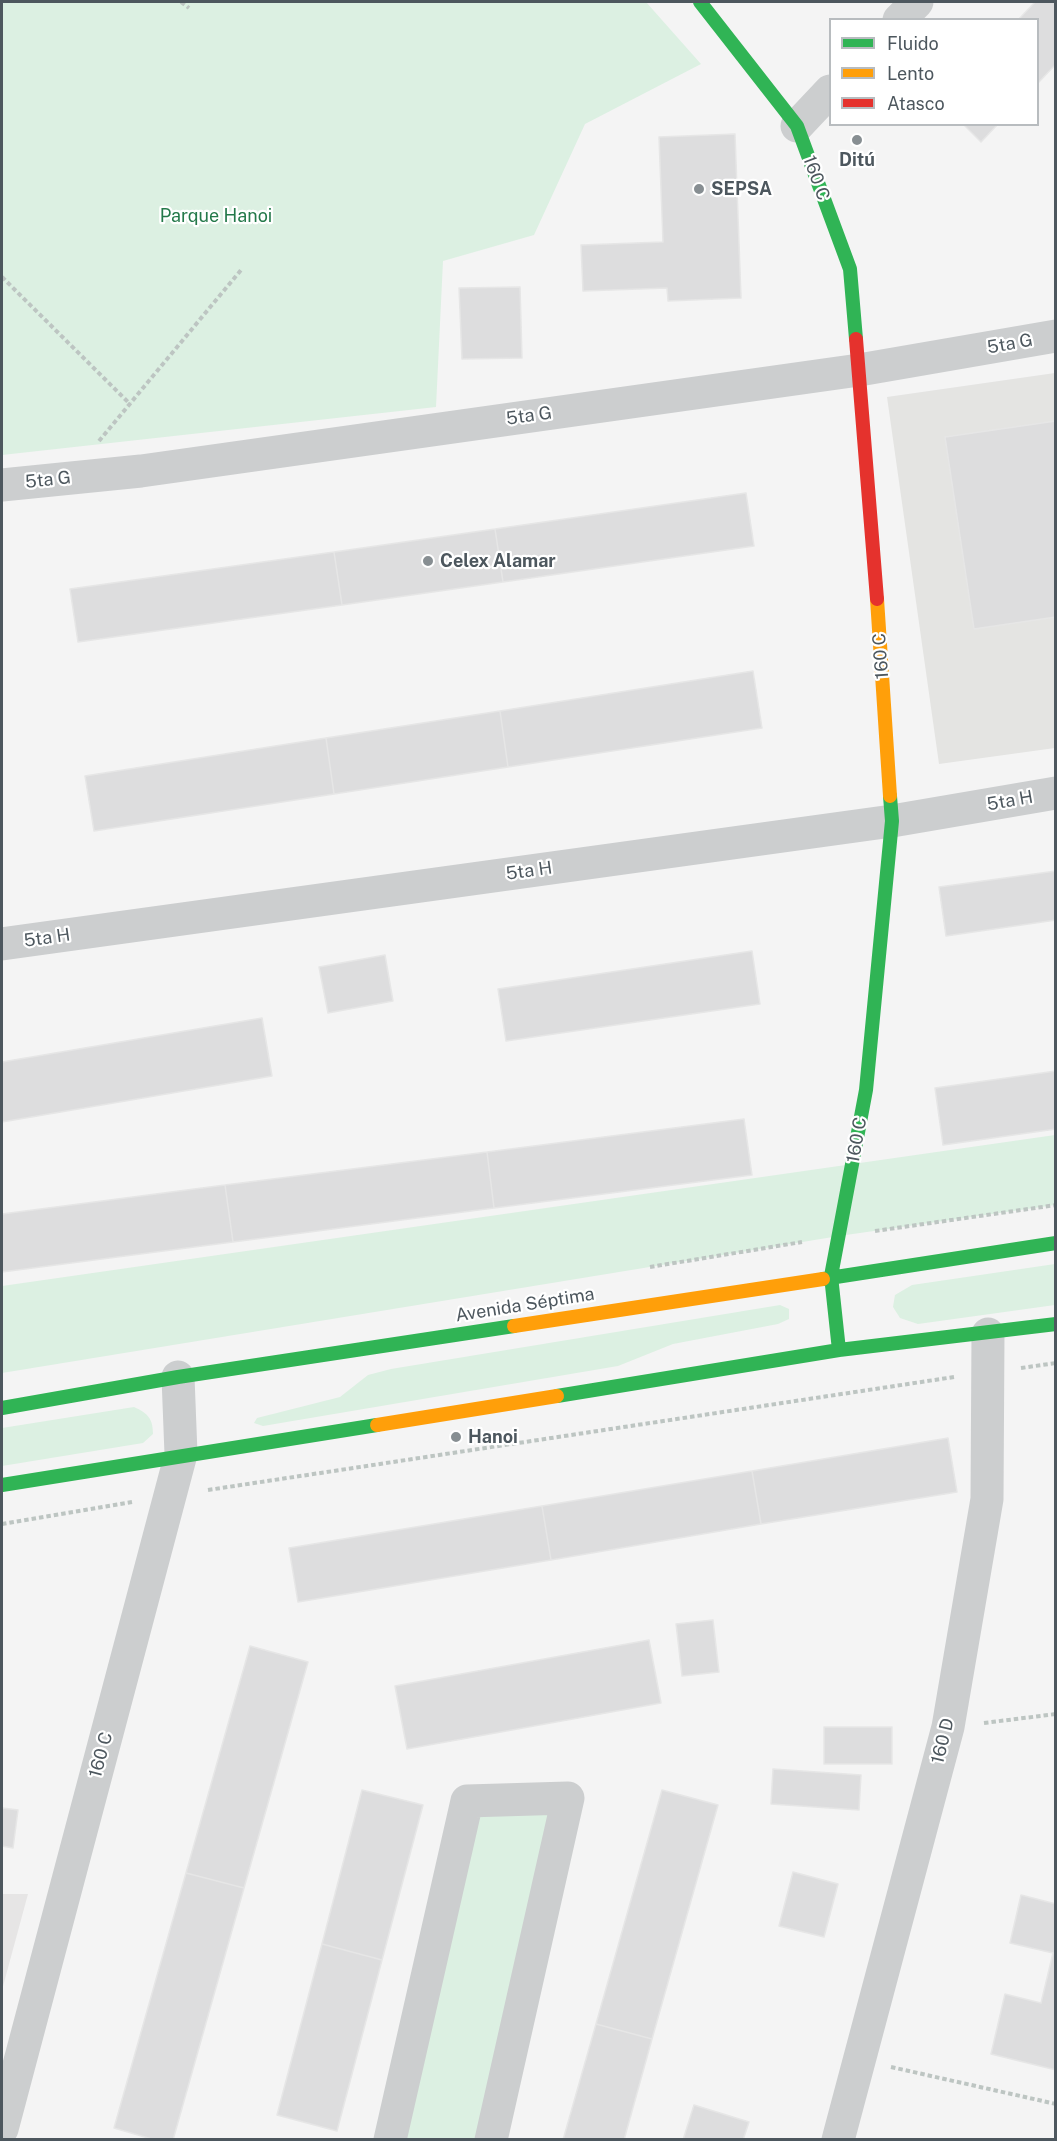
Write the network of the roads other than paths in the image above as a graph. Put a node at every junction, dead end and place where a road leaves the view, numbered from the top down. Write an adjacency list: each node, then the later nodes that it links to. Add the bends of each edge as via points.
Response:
1 (700, 2): 5 (main road, 160 C)
2 (917, 2): 3 (street)
3 (902, 18)
4 (829, 94): 5 (street)
5 (797, 126): 7 (main road, 160 C, via 850,269)
6 (1056, 336): 7 (street, 5ta G)
7 (859, 370): 8 (street, 5ta G, via 176,466); 10 (main road, 160 C)
8 (2, 485)
9 (1056, 793): 10 (street, 5ta H)
10 (892, 821): 11 (street, 5ta H); 13 (main road, 160 C, via 866,1090)
11 (2, 944)
12 (1056, 1243): 13 (main road, Avenida Séptima)
13 (831, 1276): 16 (main road, 160 C); 17 (main road, Avenida Séptima)
14 (1056, 1324): 15 (main road)
15 (988, 1334): 16 (main road); 24 (street, 160 D, via 987,1499 948,1727)
16 (839, 1350): 19 (main road)
17 (178, 1377): 18 (main road, Avenida Séptima); 19 (street, 160 C)
18 (2, 1408)
19 (181, 1454): 20 (main road); 21 (street, 160 C)
20 (2, 1485)
21 (2, 2129)
22 (390, 2139): 23 (street, via 467,1801 568,1798)
23 (491, 2139)
24 (838, 2139)

